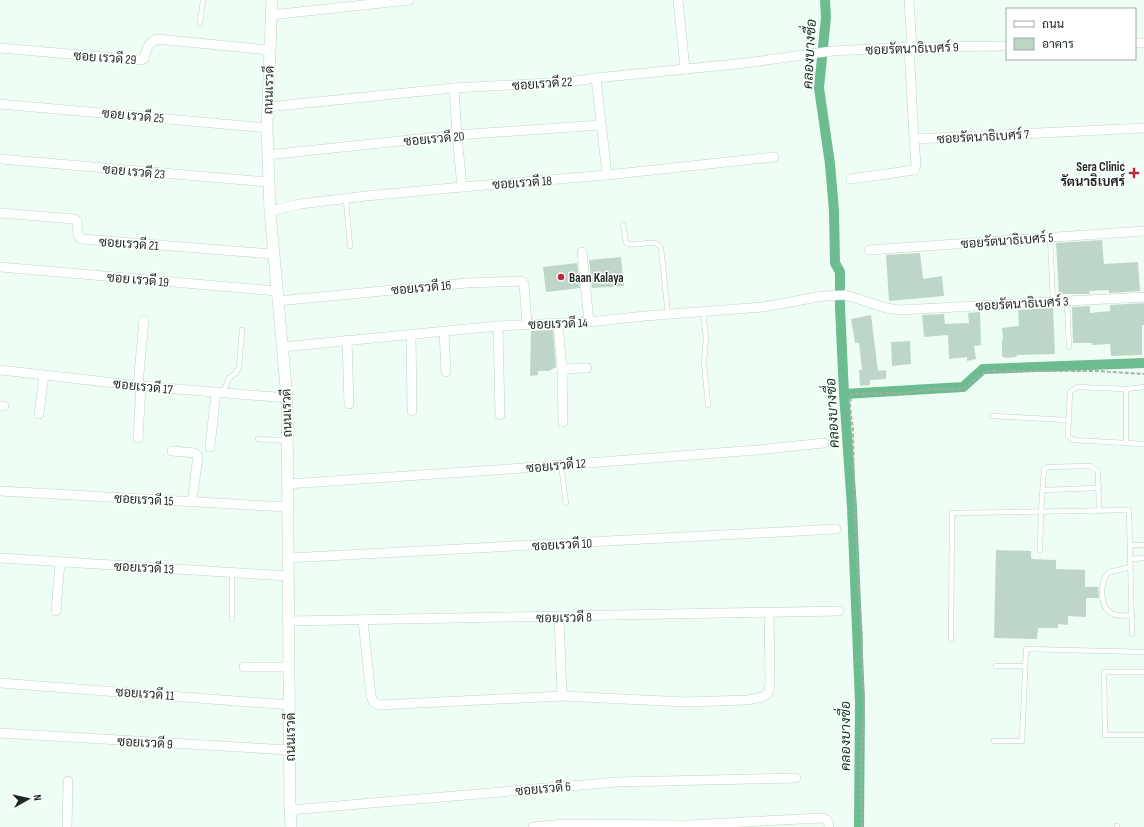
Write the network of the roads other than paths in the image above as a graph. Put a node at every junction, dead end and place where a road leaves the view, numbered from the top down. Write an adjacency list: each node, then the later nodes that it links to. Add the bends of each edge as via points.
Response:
1 (203, 0): 7 (lane)
2 (272, 0): 6 (street, ถนนเรวดี)
3 (409, 0): 6 (street)
4 (678, 0): 13 (street)
5 (909, 0): 9 (street)
6 (271, 15): 11 (street, ถนนเรวดี)
7 (200, 23)
8 (1006, 46): 9 (street, ซอยรัตนาธิเบศร์ 9)
9 (910, 47): 12 (street, ซอยรัตนาธิเบศร์ 9); 22 (street)
10 (0, 48): 11 (street, ซอย เรวดี 29, via 138,60 144,59 149,44 157,39)
11 (269, 50): 17 (street, ถนนเรวดี)
12 (816, 53): 13 (street, ซอยเรวดี 22)
13 (685, 69): 14 (street, ซอยเรวดี 22)
14 (596, 78): 15 (street, ซอยเรวดี 22, via 568,82); 18 (street)
15 (454, 88): 17 (street, ซอยเรวดี 22); 21 (street)
16 (0, 104): 19 (street, ซอย เรวดี 25)
17 (267, 107): 19 (street, ถนนเรวดี)
18 (601, 125): 21 (street, ซอยเรวดี 20); 26 (street)
19 (267, 128): 23 (street, ถนนเรวดี)
20 (1144, 128): 22 (street, ซอยรัตนาธิเบศร์ 7)
21 (457, 135): 23 (street, ซอยเรวดี 20); 29 (street)
22 (914, 139): 27 (street, via 914,170)
23 (267, 155): 28 (street, ถนนเรวดี)
24 (774, 157): 26 (street, ซอยเรวดี 18)
25 (0, 159): 28 (street, ซอย เรวดี 23)
26 (607, 175): 29 (street, ซอยเรวดี 18)
27 (851, 179)
28 (268, 182): 31 (street, ถนนเรวดี)
29 (462, 186): 30 (street, ซอยเรวดี 18)
30 (346, 199): 31 (street, ซอยเรวดี 18, via 300,204); 36 (lane)
31 (270, 211): 39 (street, ถนนเรวดี)
32 (0, 213): 39 (street, ซอยเรวดี 21, via 74,219 77,221 78,235 83,239)
33 (623, 225): 47 (lane, via 626,244 634,246 655,243 661,248)
34 (1144, 231): 35 (street, ซอยรัตนาธิเบศร์ 5)
35 (1050, 237): 37 (street, ซอยรัตนาธิเบศร์ 5); 44 (lane)
36 (350, 246)
37 (869, 250)
38 (582, 252): 49 (street)
39 (273, 254): 41 (street, ถนนเรวดี)
40 (0, 267): 41 (street, ซอย เรวดี 19)
41 (277, 296): 51 (street, ซอยเรวดี 16, via 521,281 524,284); 57 (street, ถนนเรวดี)
42 (1144, 297): 43 (street, ซอยรัตนาธิเบศร์ 3)
43 (1067, 300): 44 (street, ซอยรัตนาธิเบศร์ 3); 58 (lane)
44 (1053, 301): 45 (street, ซอยรัตนาธิเบศร์ 3)
45 (900, 310): 46 (street, ซอยเรวดี 14, via 846,295 833,295 763,307)
46 (703, 312): 47 (street, ซอยเรวดี 14); 70 (lane)
47 (668, 315): 49 (street, ซอยเรวดี 14)
48 (144, 320): 64 (street)
49 (589, 322): 50 (street, ซอยเรวดี 14)
50 (558, 323): 51 (street, ซอยเรวดี 14); 60 (street)
51 (527, 324): 52 (street, ซอยเรวดี 14)
52 (498, 326): 54 (street, ซอยเรวดี 14); 73 (street)
53 (242, 330): 67 (lane, via 239,367)
54 (444, 331): 55 (street, ซอยเรวดี 14); 62 (street)
55 (411, 334): 56 (street, ซอยเรวดี 14); 71 (street)
56 (347, 340): 57 (street, ซอยเรวดี 14); 69 (street)
57 (282, 347): 68 (street, ถนนเรวดี)
58 (1069, 347)
59 (587, 368): 60 (street)
60 (562, 369): 76 (street)
61 (0, 370): 63 (street, ซอยเรวดี 17)
62 (446, 372)
63 (44, 375): 64 (street, ซอยเรวดี 17); 72 (street)
64 (139, 386): 67 (street, ซอยเรวดี 17); 77 (street)
65 (1144, 387): 66 (lane)
66 (1126, 389): 75 (lane, via 1074,388 1070,392); 80 (lane)
67 (219, 393): 68 (street, ซอยเรวดี 17); 83 (street)
68 (287, 398): 79 (street, ถนนเรวดี)
69 (349, 404)
70 (708, 405)
71 (412, 411)
72 (39, 414)
73 (500, 415)
74 (992, 416): 75 (lane)
75 (1068, 420): 80 (lane, via 1070,439)
76 (563, 422)
77 (138, 438)
78 (258, 439): 79 (lane)
79 (287, 441): 86 (street, ถนนเรวดี)
80 (1126, 442): 82 (lane)
81 (824, 443): 85 (street, ซอยเรวดี 12)
82 (1144, 444)
83 (210, 447)
84 (172, 450): 90 (street, via 195,453 198,456)
85 (561, 464): 86 (street, ซอยเรวดี 12); 91 (lane)
86 (287, 484): 92 (street, ถนนเรวดี)
87 (1099, 488): 88 (lane); 88 (lane, via 1098,471 1095,467 1048,466 1044,469); 93 (lane)
88 (1042, 490): 94 (lane)
89 (0, 491): 90 (street, ซอยเรวดี 15)
90 (192, 502): 92 (street, ซอยเรวดี 15)
91 (566, 502)
92 (287, 507): 100 (street, ถนนเรวดี)
93 (1099, 511): 94 (lane); 96 (lane, via 1130,510)
94 (1040, 512): 98 (lane); 116 (lane, via 952,514)
95 (836, 529): 100 (street, ซอยเรวดี 10)
96 (1130, 545): 97 (lane); 102 (lane)
97 (1144, 545)
98 (1040, 550)
99 (0, 558): 103 (street, ซอยเรวดี 13)
100 (288, 558): 106 (street, ถนนเรวดี)
101 (1144, 558): 102 (lane)
102 (1130, 559): 104 (lane)
103 (60, 562): 105 (street, ซอยเรวดี 13); 107 (street)
104 (1131, 566): 110 (lane); 110 (lane, via 1108,572 1102,584 1103,603 1107,610 1122,616)
105 (232, 573): 106 (street, ซอยเรวดี 13); 112 (lane)
106 (288, 576): 113 (street, ถนนเรวดี)
107 (56, 611)
108 (839, 611): 109 (street, ซอยเรวดี 8)
109 (769, 613): 111 (street, ซอยเรวดี 8); 124 (street, via 770,681 769,691 763,697 685,702)
110 (1132, 615): 115 (lane)
111 (558, 617): 114 (street, ซอยเรวดี 8); 124 (street)
112 (232, 618)
113 (289, 621): 114 (street, ซอยเรวดี 8); 121 (street, ถนนเรวดี)
114 (363, 621): 124 (street, via 371,695 374,702 380,705)
115 (1132, 634)
116 (951, 639)
117 (1144, 652): 119 (lane, via 1026,649)
118 (996, 666): 119 (lane)
119 (1025, 666): 128 (lane, via 1022,741)
120 (244, 667): 121 (street)
121 (289, 667): 125 (street, ถนนเรวดี)
122 (1144, 672): 127 (lane, via 1104,672 1105,736)
123 (0, 683): 125 (street, ซอยเรวดี 11)
124 (562, 696)
125 (290, 705): 129 (street, ถนนเรวดี)
126 (0, 733): 129 (street, ซอยเรวดี 9)
127 (1144, 736)
128 (994, 741)
129 (290, 750): 132 (street, ถนนเรวดี)
130 (796, 778): 132 (street, ซอยเรวดี 6, via 617,782)
131 (68, 781): 135 (street)
132 (290, 810): 136 (street, ถนนเรวดี)
133 (564, 826): 134 (street); 137 (street)
134 (683, 826): 138 (street, via 825,818)
135 (67, 827)
136 (291, 827)
137 (533, 827)
138 (829, 827)

